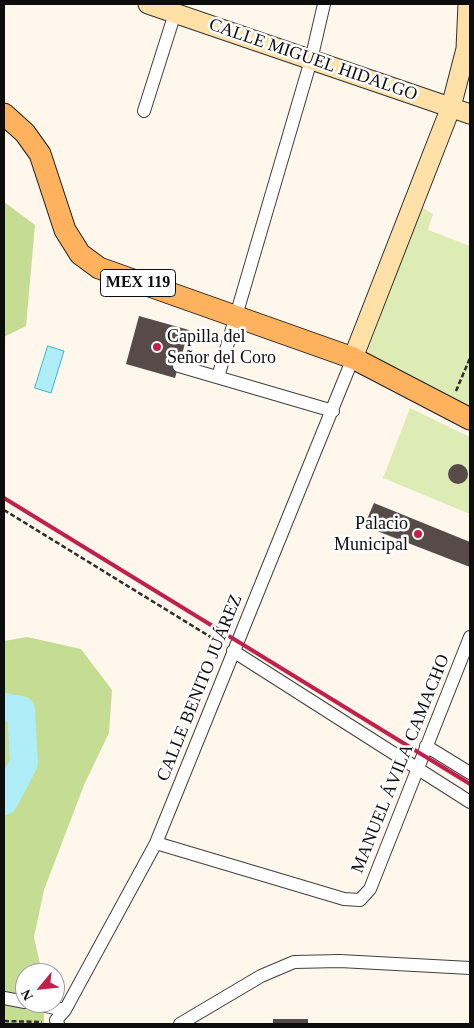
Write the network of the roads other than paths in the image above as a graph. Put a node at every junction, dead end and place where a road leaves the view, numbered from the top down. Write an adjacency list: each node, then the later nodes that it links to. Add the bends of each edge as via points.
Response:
1 (148, 4): 4 (main road, CALLE MIGUEL HIDALGO)
2 (324, 4): 5 (street)
3 (468, 4): 6 (main road, via 466,48)
4 (175, 13): 5 (main road, CALLE MIGUEL HIDALGO); 7 (street)
5 (311, 60): 6 (main road, CALLE MIGUEL HIDALGO); 10 (street)
6 (451, 107): 9 (main road, CALLE MIGUEL HIDALGO); 11 (main road)
7 (144, 110)
8 (4, 114): 10 (main road, MEX 119, via 40,154 65,230 80,254 99,268)
9 (470, 114)
10 (237, 316): 11 (main road, MEX 119); 13 (street)
11 (353, 358): 14 (street, CALLE BENITO JUÁREZ); 15 (main road, MEX 119)
12 (179, 366): 13 (street)
13 (218, 377): 14 (street)
14 (333, 411): 17 (street, CALLE BENITO JUÁREZ)
15 (470, 420)
16 (470, 637): 18 (street, MANUEL ÁVILA CAMACHO)
17 (233, 651): 19 (street); 22 (street, CALLE BENITO JUÁREZ)
18 (426, 746): 19 (street, MANUEL ÁVILA CAMACHO); 20 (street)
19 (418, 769): 21 (street); 22 (street, MANUEL ÁVILA CAMACHO, via 370,889 360,900 344,899)
20 (470, 773)
21 (470, 802)
22 (156, 843): 24 (street, CALLE BENITO JUÁREZ)
23 (470, 968): 25 (street, via 340,961 294,962 261,976)
24 (65, 1010)
25 (180, 1024)

